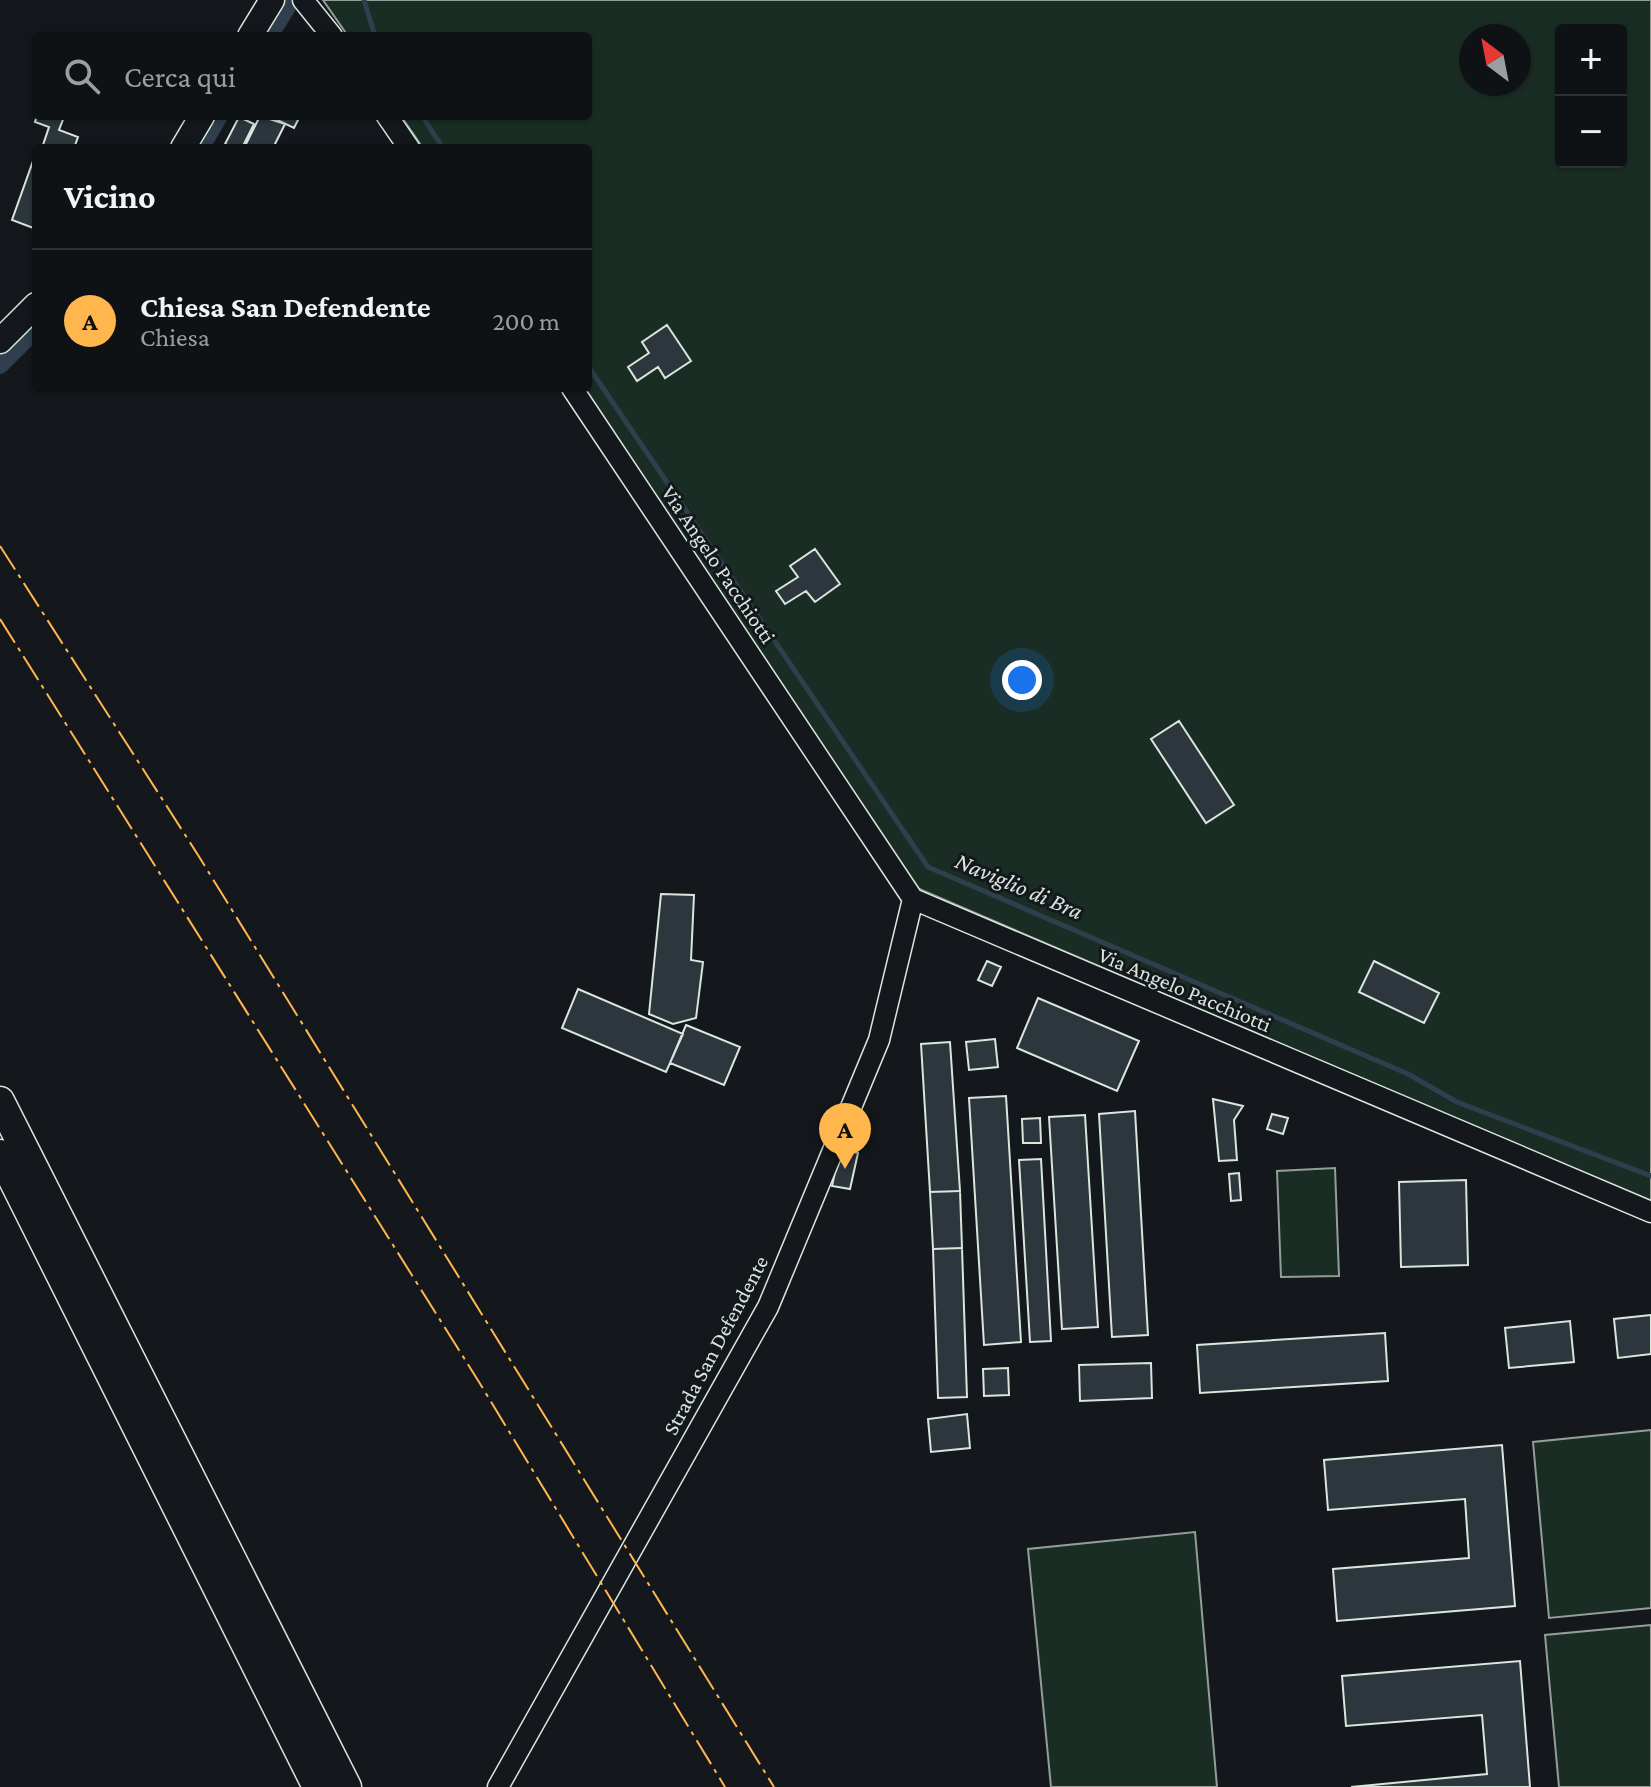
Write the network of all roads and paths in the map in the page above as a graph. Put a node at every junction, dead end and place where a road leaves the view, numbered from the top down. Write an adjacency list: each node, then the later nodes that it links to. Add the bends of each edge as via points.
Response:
1 (272, 0): 3 (main road)
2 (303, 0): 4 (street)
3 (252, 32)
4 (329, 32)
5 (200, 120): 7 (main road)
6 (390, 120): 8 (street)
7 (185, 144)
8 (406, 144)
9 (32, 309): 10 (main road)
10 (0, 341)
11 (575, 392): 12 (street, Via Angelo Pacchiotti)
12 (913, 899): 15 (street, Via Angelo Pacchiotti); 18 (street, Strada San Defendente, via 874,1052 768,1307)
13 (0, 1101): 17 (highway)
14 (0, 1154): 16 (highway)
15 (1651, 1212)
16 (317, 1787)
17 (347, 1787)
18 (498, 1787)

